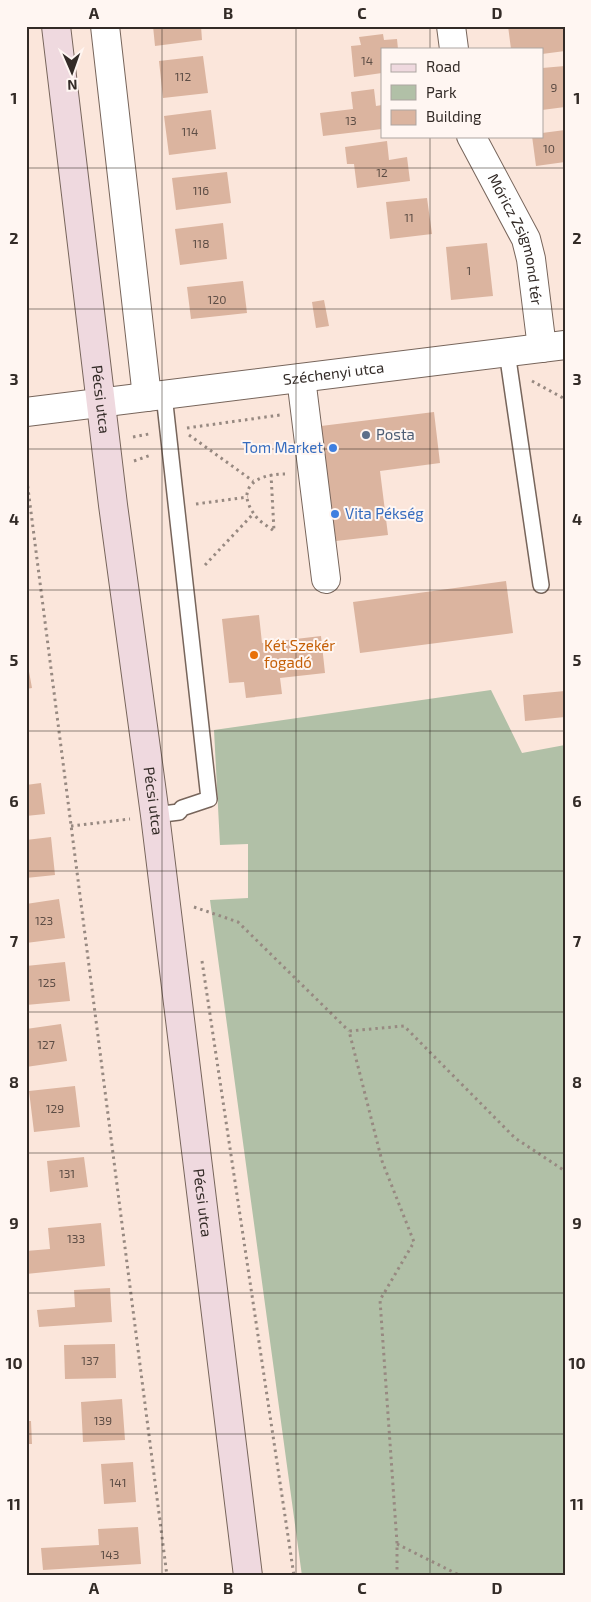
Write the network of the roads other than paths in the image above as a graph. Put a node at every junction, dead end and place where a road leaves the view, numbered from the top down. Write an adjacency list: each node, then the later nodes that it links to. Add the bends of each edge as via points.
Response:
1 (56, 26): 10 (main road, Pécsi utca)
2 (105, 26): 9 (street)
3 (451, 26): 4 (street)
4 (454, 48)
5 (472, 138): 6 (street, Móricz Zsigmond tér, via 526,239)
6 (553, 346): 7 (street, Széchenyi utca)
7 (508, 360): 8 (street, Széchenyi utca); 13 (lane)
8 (301, 378): 9 (street, Széchenyi utca); 12 (street)
9 (156, 396): 10 (street, Széchenyi utca); 14 (lane, via 169,448 209,800 182,808 180,812)
10 (101, 402): 11 (street, Széchenyi utca); 14 (main road, Pécsi utca)
11 (26, 412)
12 (326, 579)
13 (541, 585)
14 (155, 815): 15 (main road, Pécsi utca)
15 (248, 1576)

